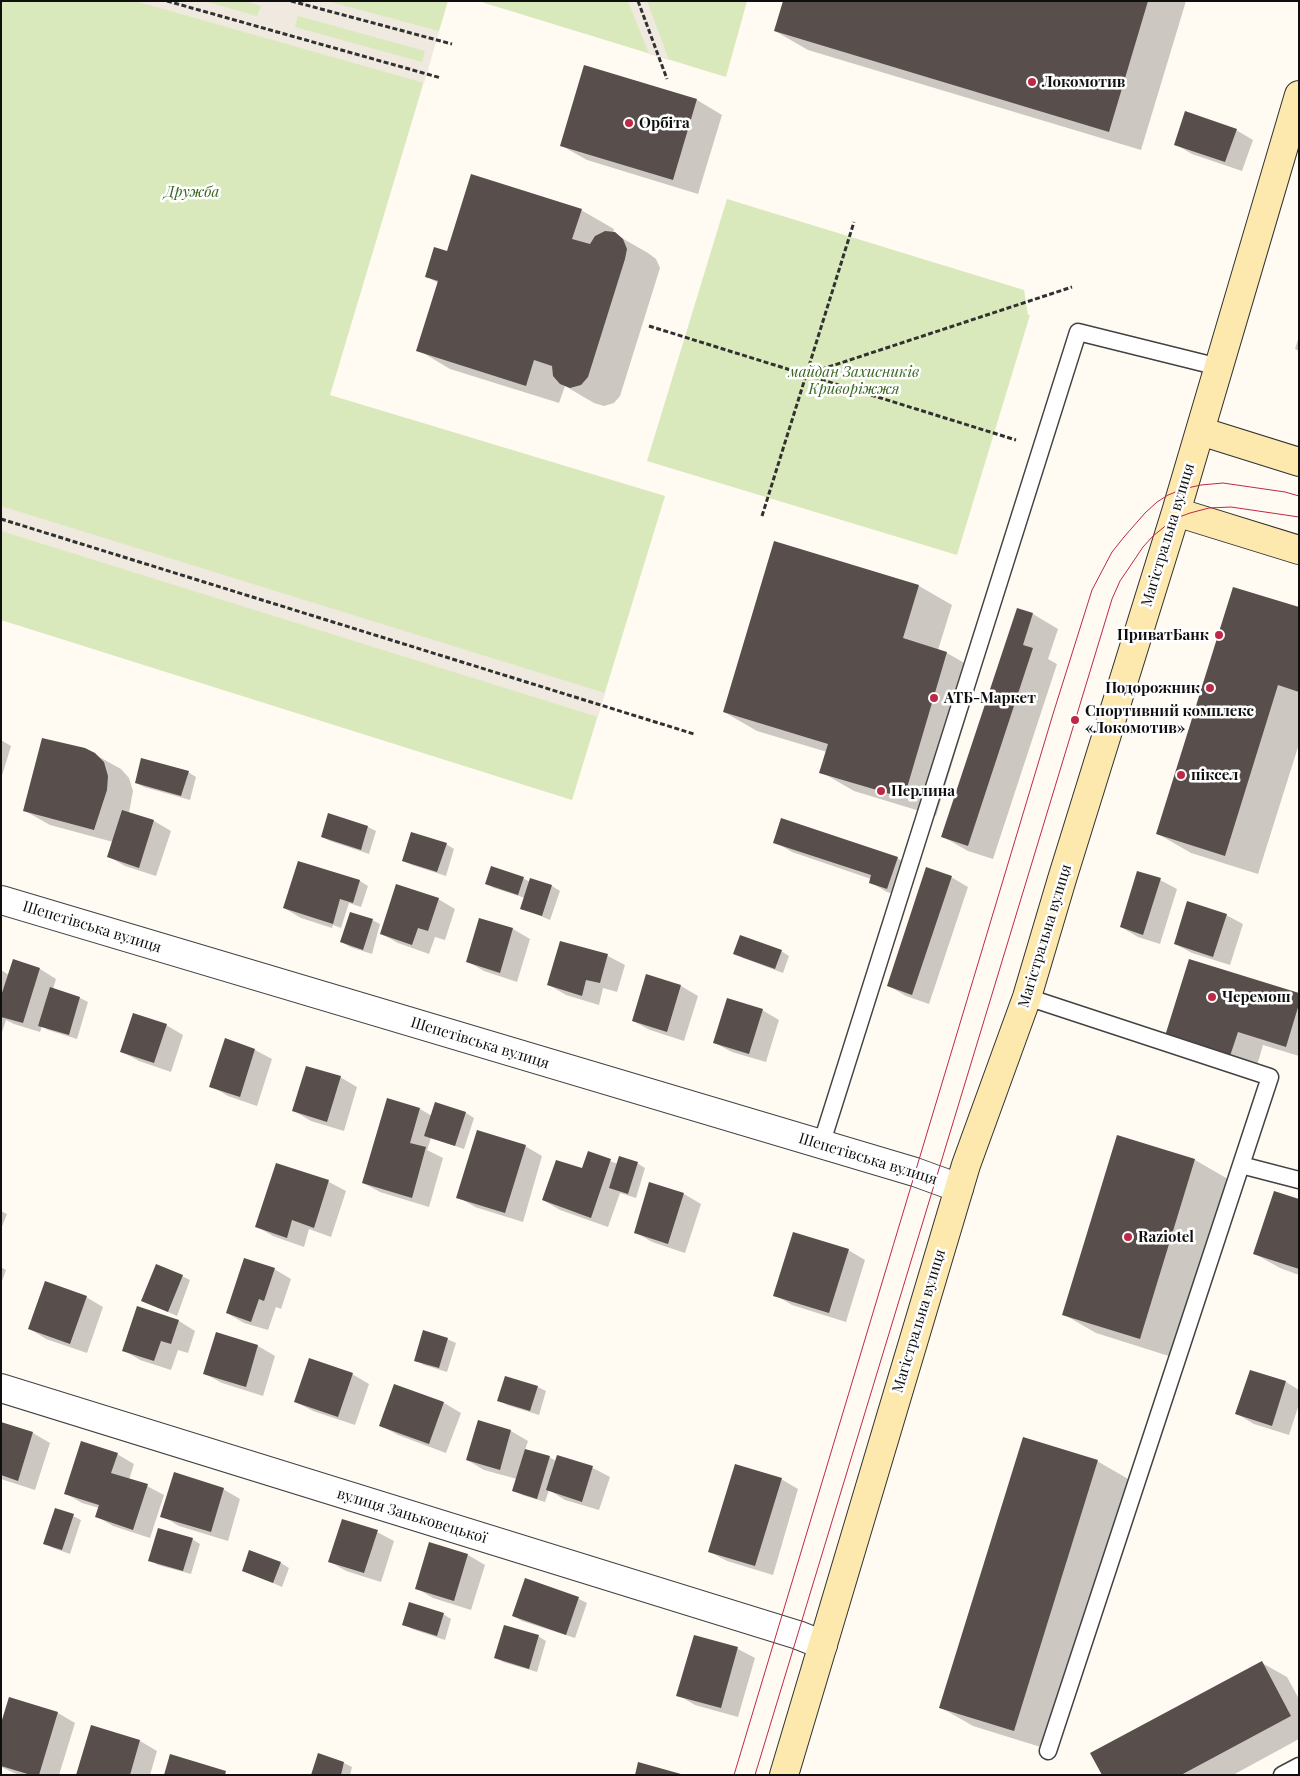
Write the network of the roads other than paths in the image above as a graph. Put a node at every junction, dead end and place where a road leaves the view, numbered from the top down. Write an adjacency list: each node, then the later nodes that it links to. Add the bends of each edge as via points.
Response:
1 (1299, 95): 2 (main road, Магістральна вулиця)
2 (1219, 367): 3 (main road, Магістральна вулиця); 9 (lane, via 1078,332)
3 (1200, 431): 4 (main road); 5 (main road, Магістральна вулиця)
4 (1299, 462)
5 (1176, 512): 6 (main road); 8 (main road, Магістральна вулиця)
6 (1299, 550)
7 (1, 900): 9 (street, Шепетівська вулиця)
8 (1027, 997): 10 (lane, via 1270,1077); 12 (main road, Магістральна вулиця)
9 (820, 1145): 12 (street, Шепетівська вулиця)
10 (1241, 1165): 11 (lane); 15 (lane)
11 (1299, 1180)
12 (959, 1188): 14 (main road, Магістральна вулиця)
13 (1, 1388): 14 (street, вулиця Заньковецької)
14 (823, 1645): 17 (main road, Магістральна вулиця)
15 (1048, 1751)
16 (1299, 1766): 18 (lane)
17 (784, 1775)
18 (1282, 1775)

